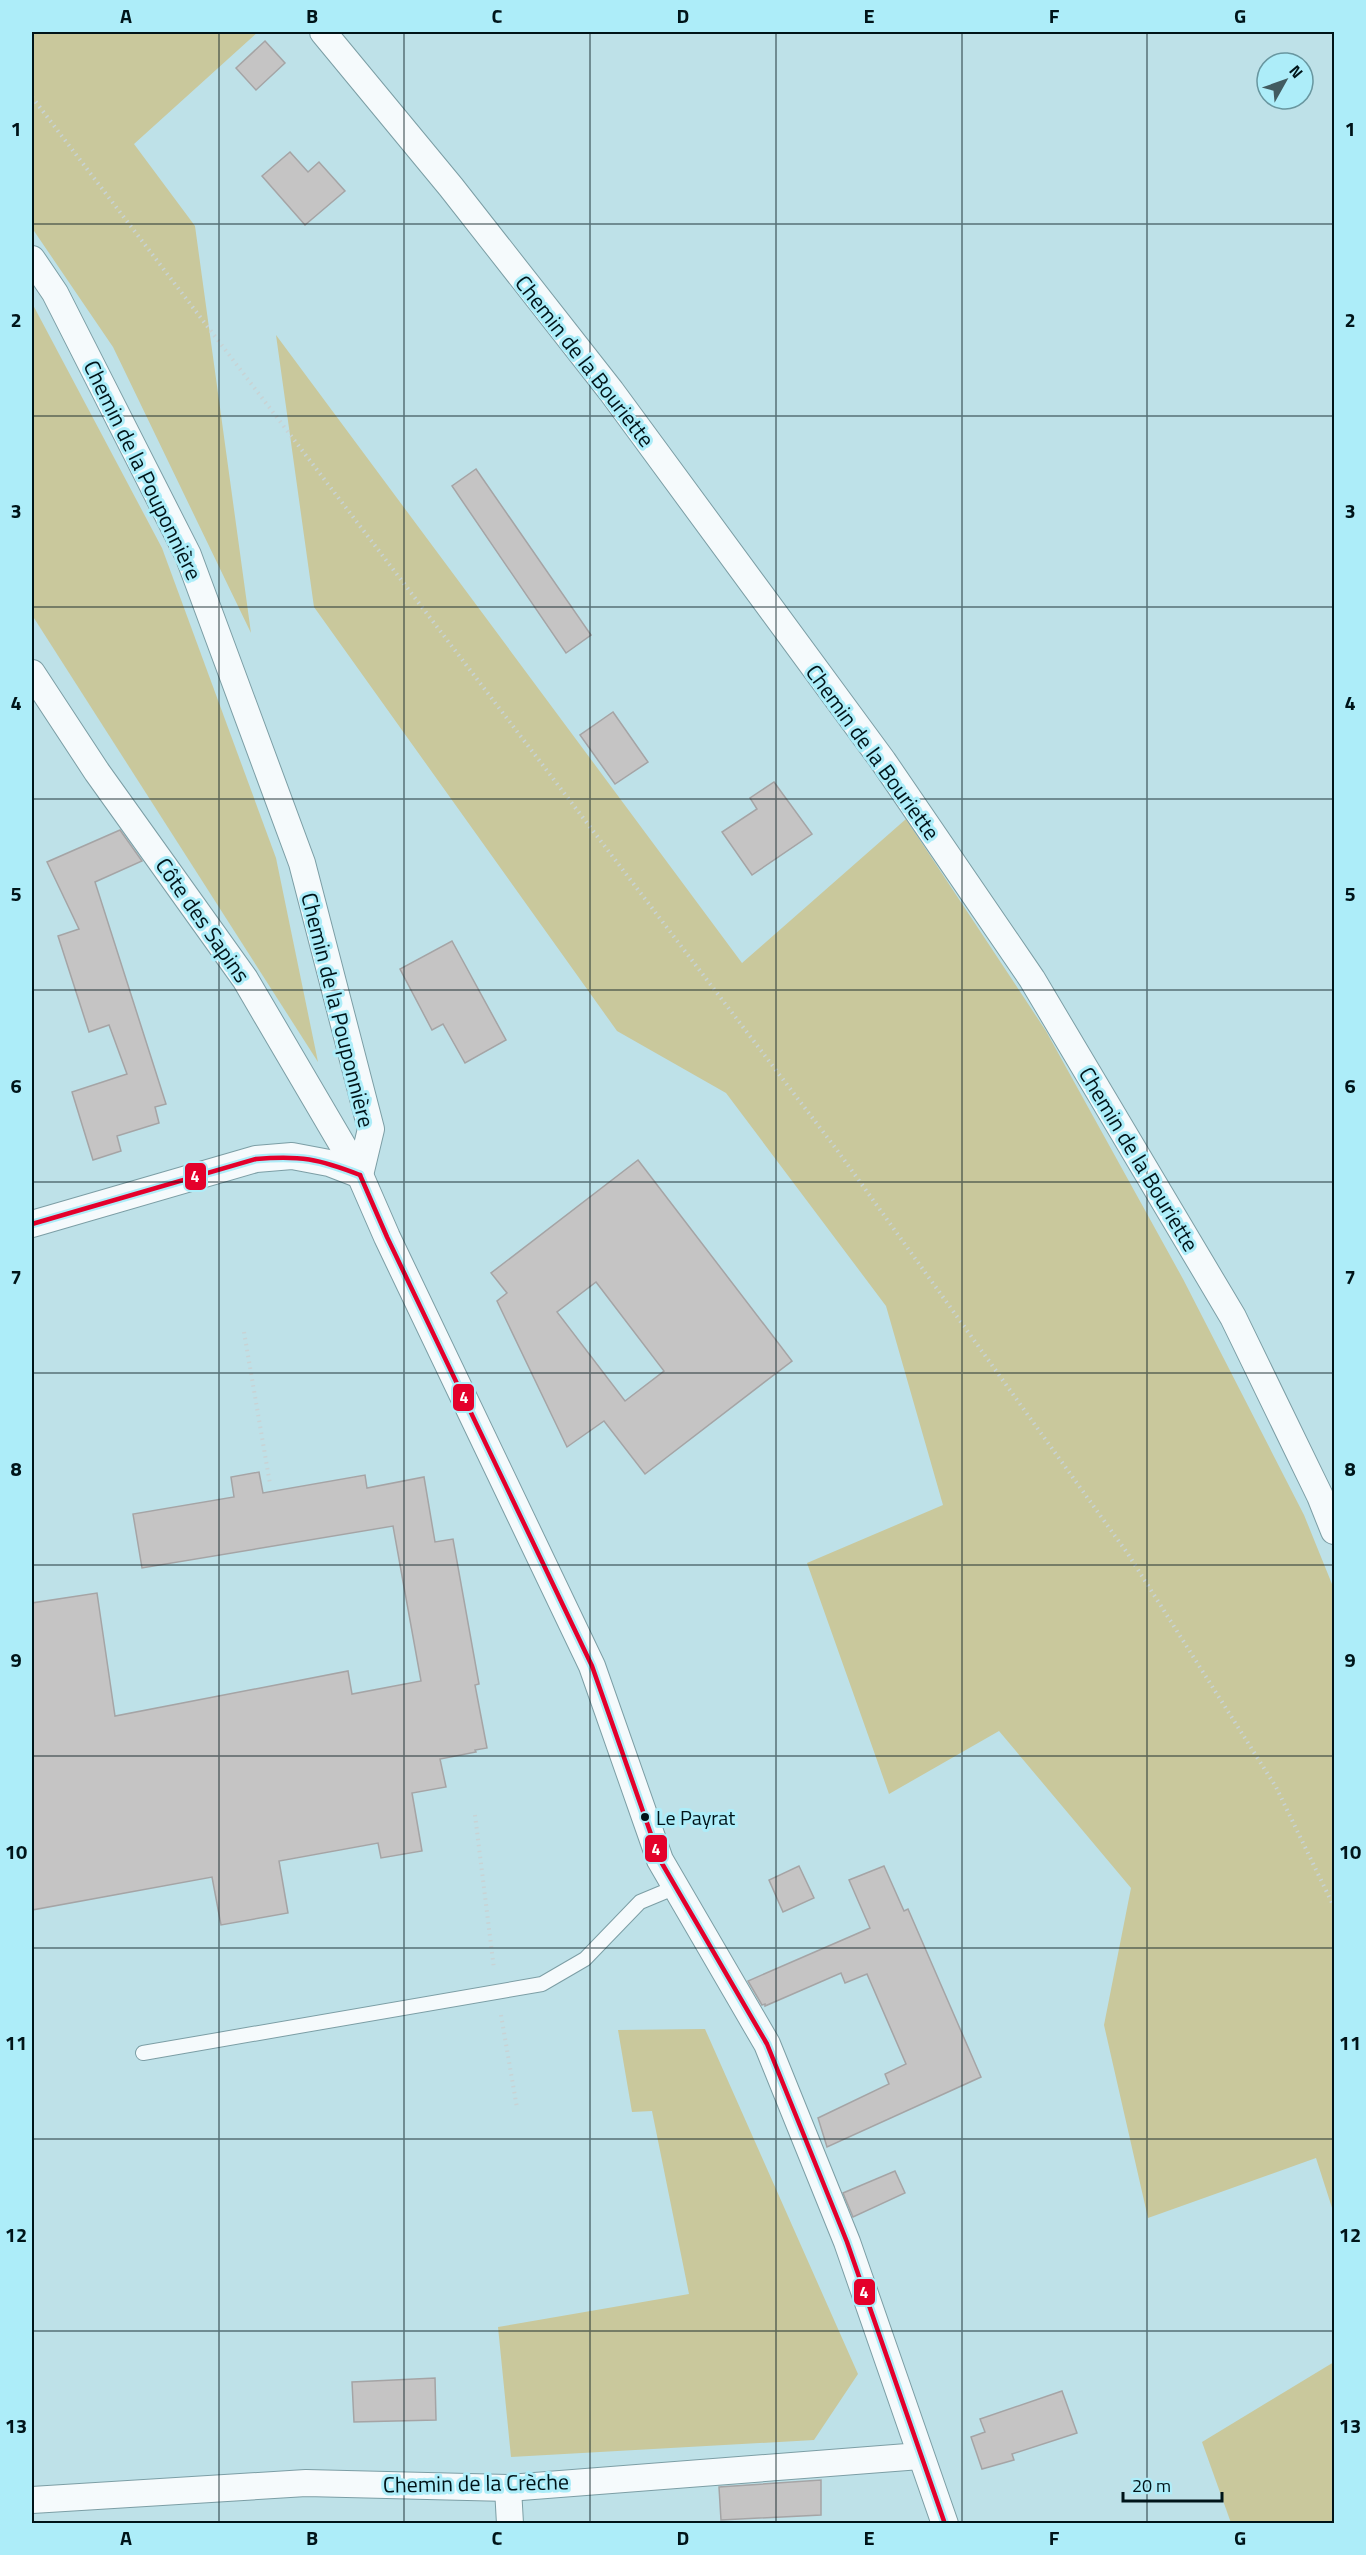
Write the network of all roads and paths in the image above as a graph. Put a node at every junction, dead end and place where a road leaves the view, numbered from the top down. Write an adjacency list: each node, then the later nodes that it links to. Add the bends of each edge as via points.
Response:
1 (323, 32): 9 (street, Chemin de la Bouriette, via 611,391 883,761 1032,979 1233,1317)
2 (32, 97): 12 (path, via 844,1160 1128,1554 1276,1787)
3 (32, 259): 5 (street, Chemin de la Pouponnière, via 55,293 188,555 302,863 370,1129)
4 (32, 673): 5 (street, Côte des Sapins, via 97,772 245,979)
5 (360, 1175): 6 (street, via 329,1163 292,1156 256,1159); 11 (street, via 592,1666 660,1860)
6 (32, 1224)
7 (244, 1332): 8 (path)
8 (270, 1484)
9 (1335, 1531)
10 (475, 1815): 13 (path)
11 (676, 1887): 13 (lane, via 640,1902 585,1959 542,1984); 16 (street, via 767,2044 847,2242)
12 (1335, 1907)
13 (497, 1992): 14 (lane); 15 (path)
14 (143, 2053)
15 (517, 2108)
16 (920, 2456): 17 (street, Chemin de la Crèche); 20 (street)
17 (508, 2488): 18 (street, Chemin de la Crèche, via 306,2483); 19 (street)
18 (32, 2500)
19 (510, 2523)
20 (945, 2523)

